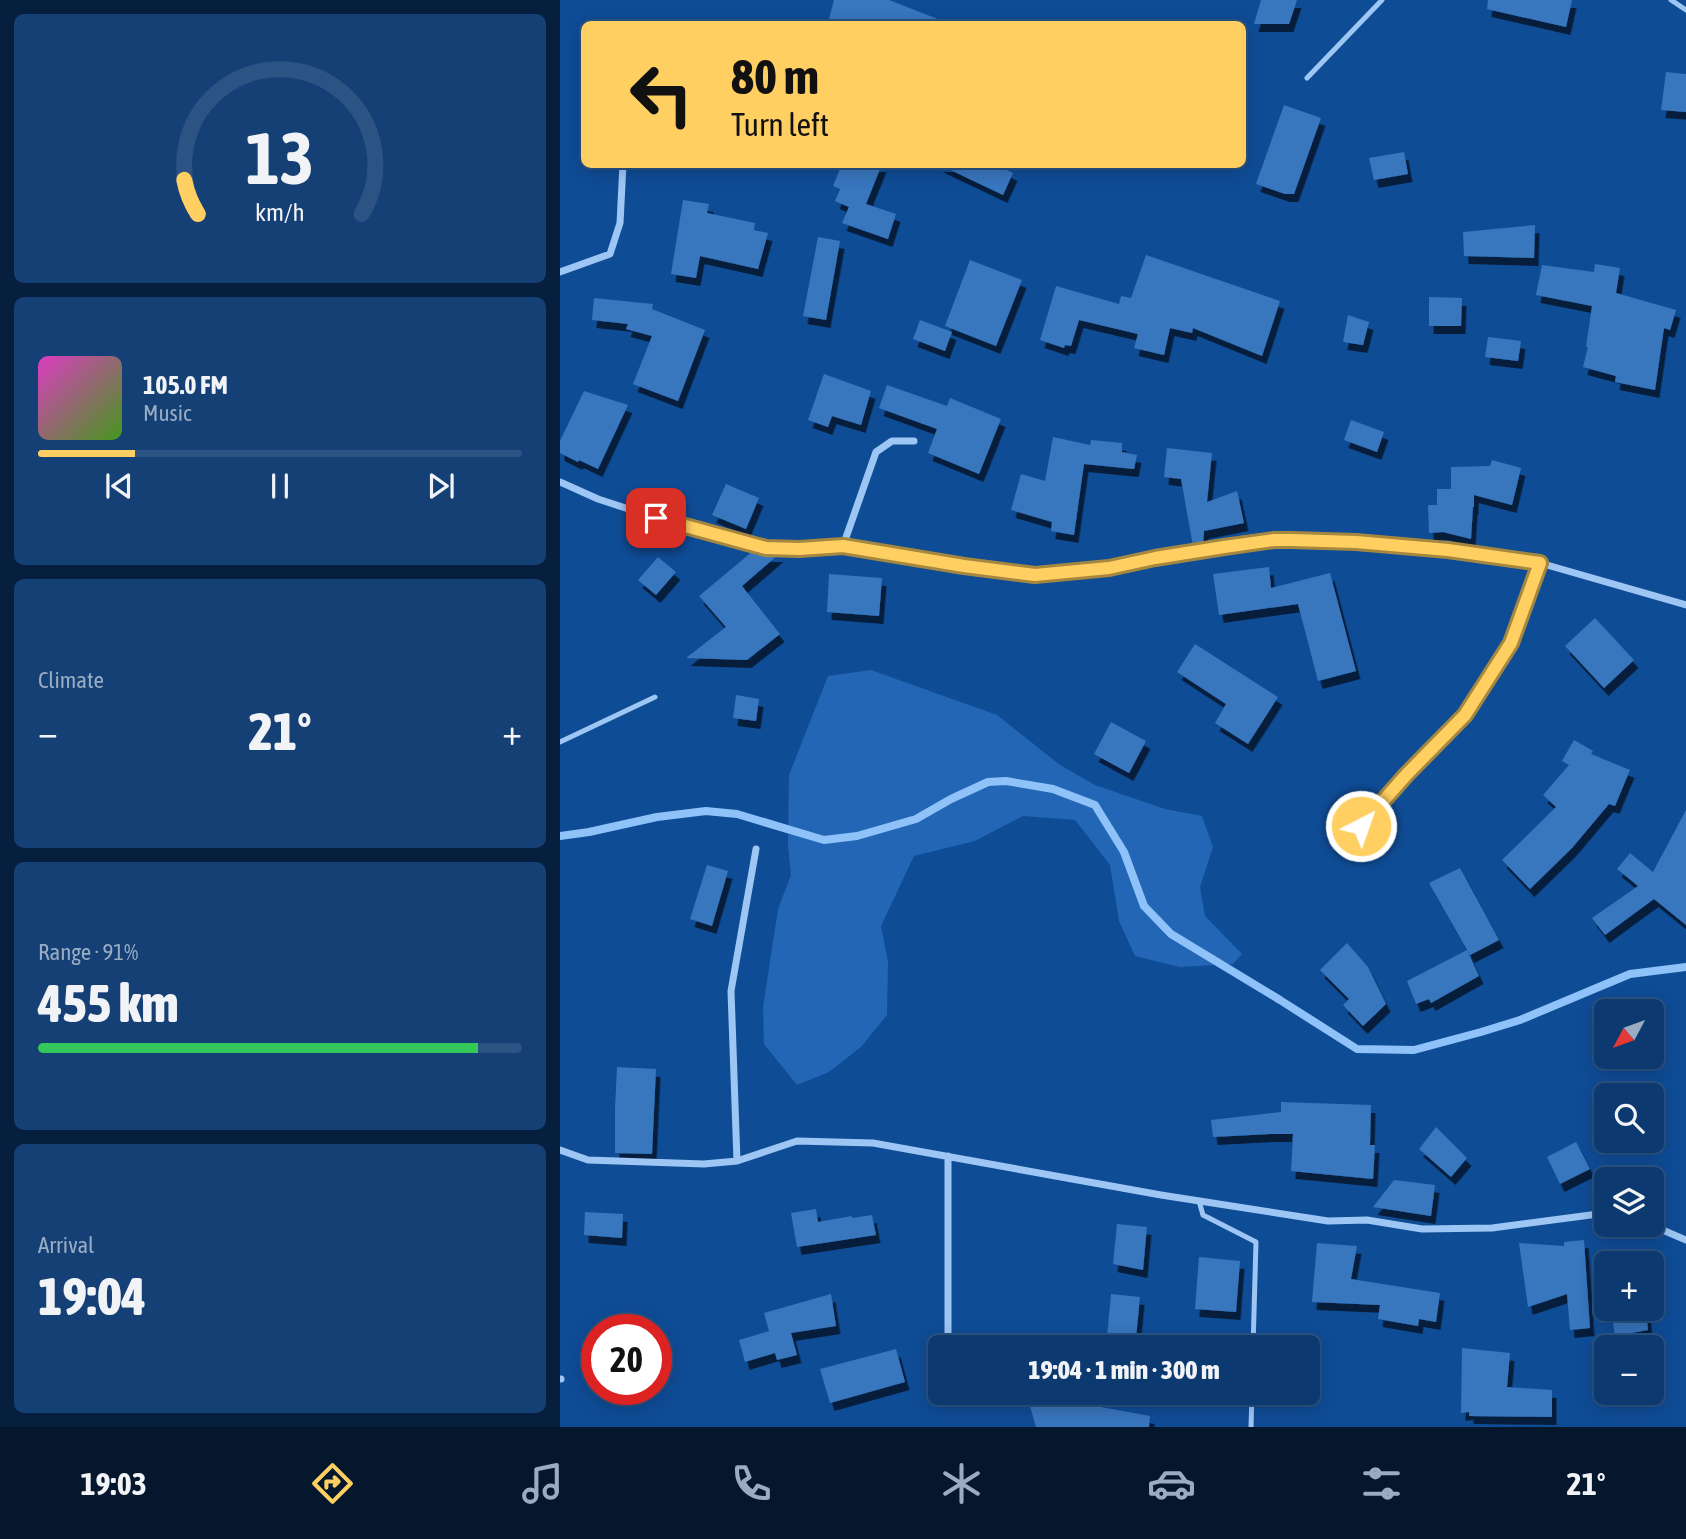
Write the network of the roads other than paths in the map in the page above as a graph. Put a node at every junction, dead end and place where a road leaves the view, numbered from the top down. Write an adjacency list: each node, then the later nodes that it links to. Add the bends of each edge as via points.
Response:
1 (1382, 0): 4 (lane)
2 (1671, 0): 3 (lane)
3 (1686, 10)
4 (1307, 78)
5 (623, 168): 6 (street, via 620,223 610,254)
6 (560, 272)
7 (914, 441): 9 (street, via 892,441 876,452)
8 (560, 482): 9 (street, via 656,518 766,548)
9 (843, 546): 10 (street, via 1035,575 1109,568 1274,540 1368,543)
10 (1540, 563): 11 (street); 14 (lane, via 1511,643 1465,715)
11 (1686, 605)
12 (655, 697): 13 (lane)
13 (560, 742)
14 (1361, 826)
15 (757, 849): 18 (street, via 731,991)
16 (560, 1150): 18 (street, via 589,1160)
17 (948, 1156): 18 (street, via 873,1143 797,1141); 19 (street); 23 (street)
18 (737, 1161)
19 (1199, 1201): 20 (street, via 1328,1221 1367,1220 1422,1229 1492,1228); 24 (lane, via 1203,1216 1256,1242)
20 (1594, 1215)
21 (1664, 1231): 22 (street)
22 (1686, 1240)
23 (948, 1335)
24 (1254, 1335)
25 (1252, 1405): 26 (lane)
26 (1251, 1427)

